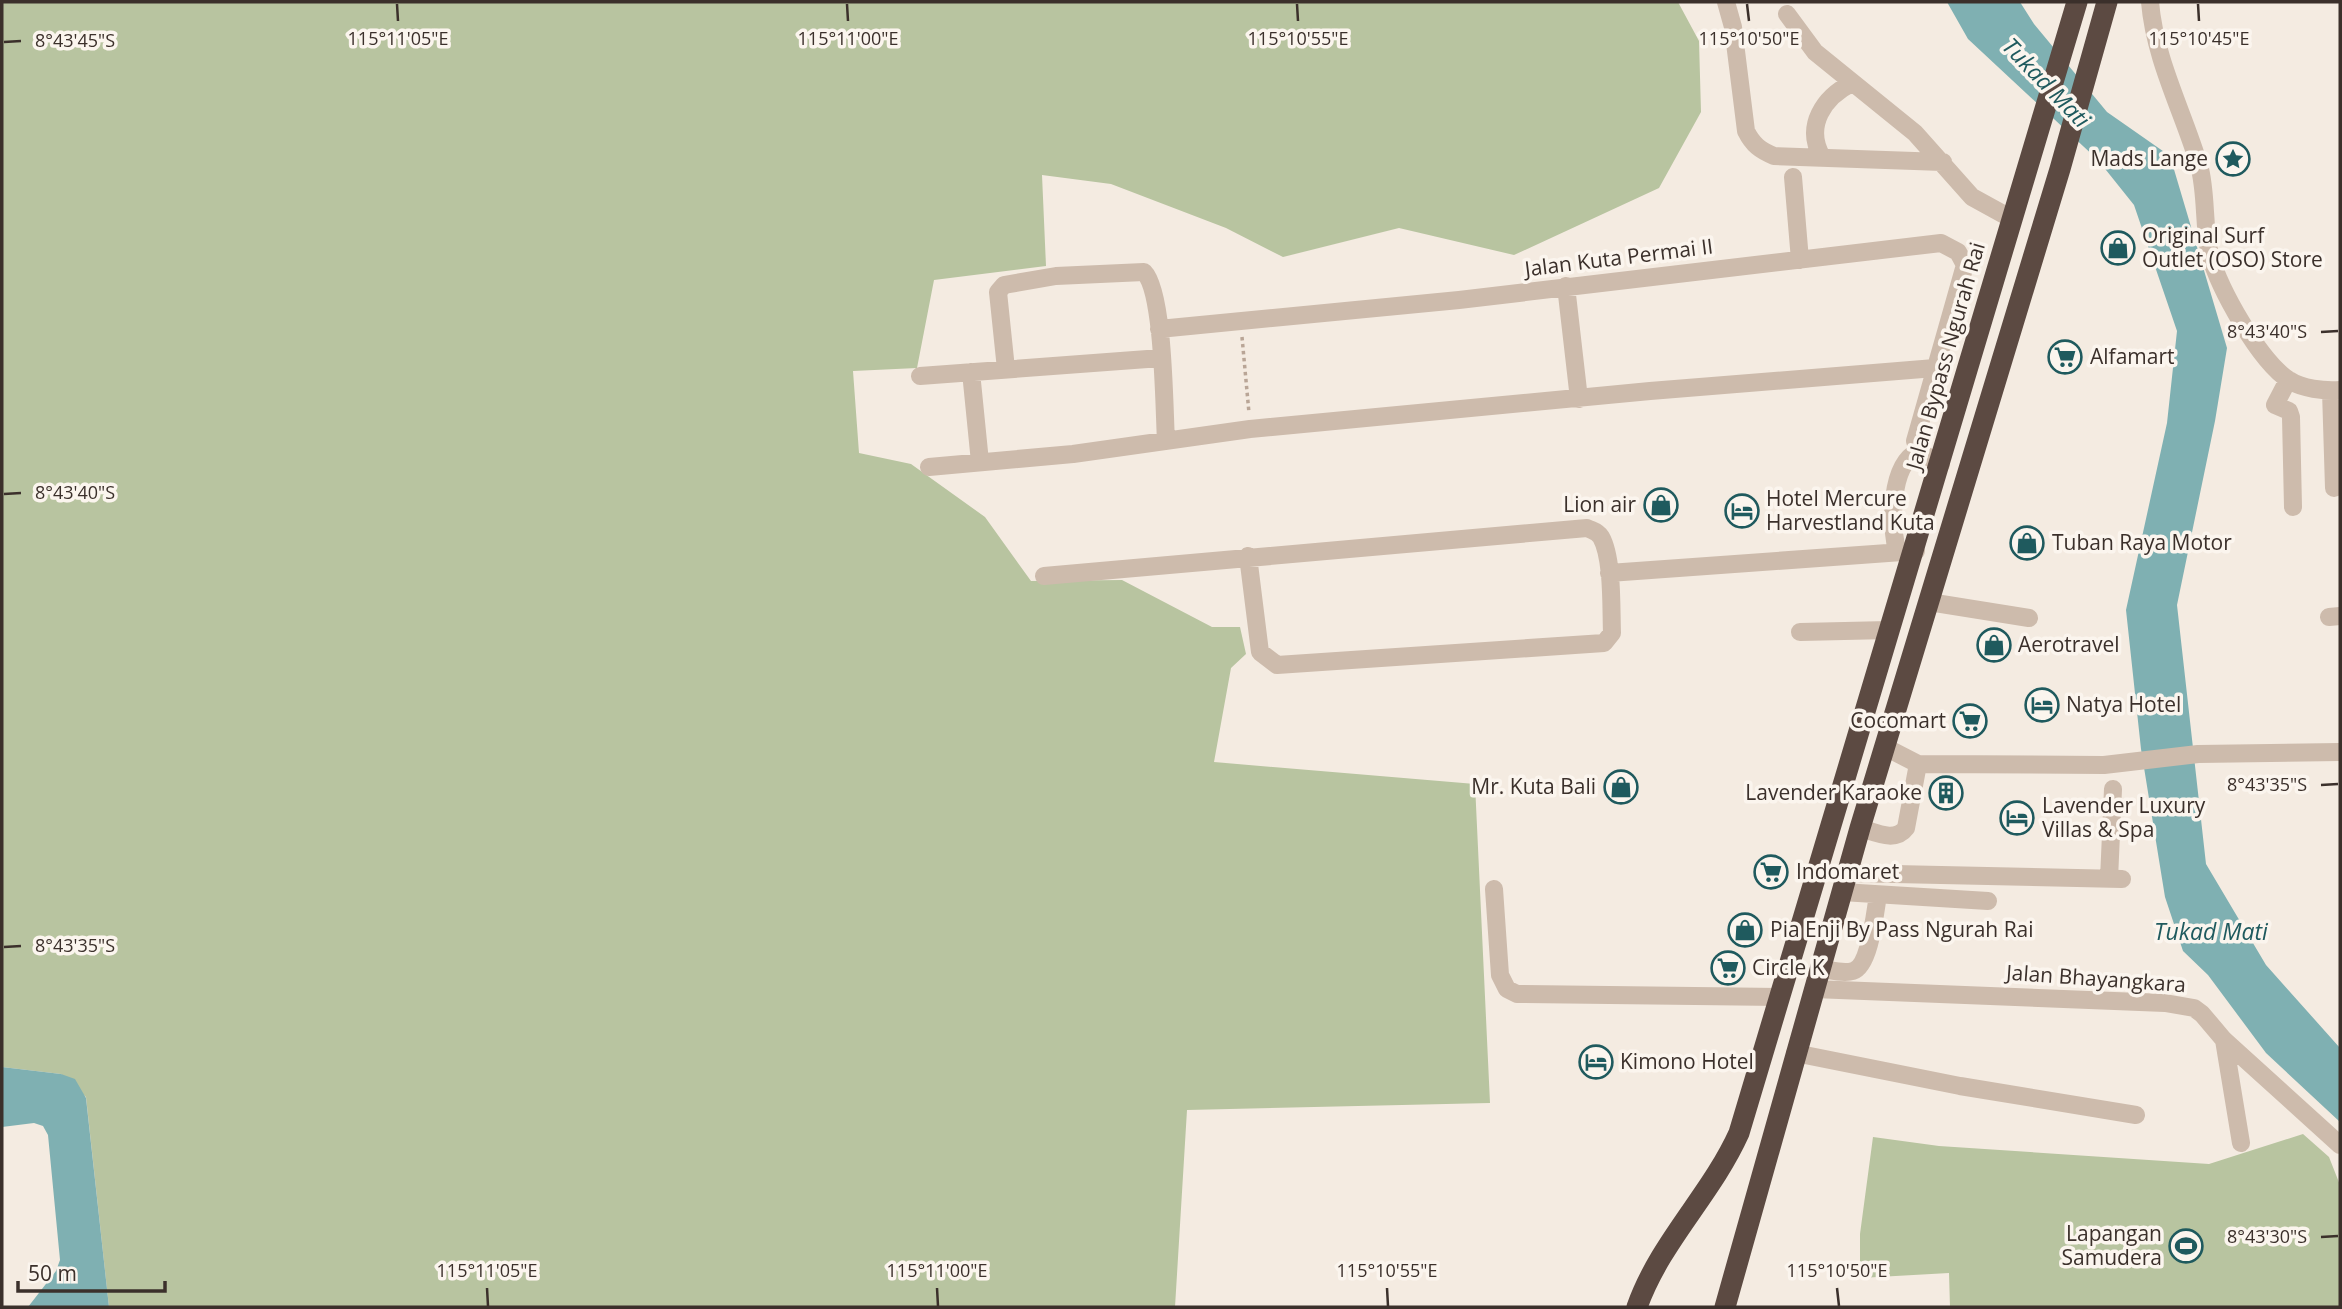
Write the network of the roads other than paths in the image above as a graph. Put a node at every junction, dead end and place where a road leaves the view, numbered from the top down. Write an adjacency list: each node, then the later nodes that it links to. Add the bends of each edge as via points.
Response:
1 (1726, 2): 7 (street, via 1751,142 1774,156)
2 (2077, 2): 10 (highway, Jalan Bypass Ngurah Rai)
3 (2107, 2): 33 (highway)
4 (2150, 2): 19 (street, via 2163,69 2199,166 2215,269 2246,327 2274,368)
5 (1787, 14): 6 (street, via 1815,52)
6 (1852, 83): 7 (street, via 1825,101 1817,119 1815,135); 8 (street)
7 (1822, 157): 8 (street)
8 (1943, 162): 10 (street, via 1972,197)
9 (1793, 177): 11 (street)
10 (2012, 219): 25 (highway, Jalan Bypass Ngurah Rai)
11 (1800, 260): 12 (street, Jalan Kuta Permai II); 15 (street, Jalan Kuta Permai II, via 1941,243 1958,252 1965,265)
12 (1566, 286): 13 (street, Jalan Kuta Permai II); 21 (street)
13 (1159, 329): 14 (street); 16 (street, via 1151,279 1144,272 1012,282 998,292)
14 (1161, 358): 16 (street); 22 (street)
15 (1935, 368): 21 (street); 23 (street, Jalan Kuta Permai II, via 1916,433)
16 (1006, 369): 17 (street)
17 (971, 372): 18 (street); 24 (street)
18 (920, 376)
19 (2288, 380): 20 (street); 28 (street, via 2275,405 2289,411 2291,417)
20 (2336, 391): 27 (street)
21 (1578, 398): 22 (street)
22 (1166, 441): 24 (street)
23 (1918, 451): 25 (street); 29 (street, via 1901,466 1893,513)
24 (980, 462): 26 (street)
25 (1941, 464): 29 (highway, Jalan Bypass Ngurah Rai)
26 (929, 467)
27 (2334, 488)
28 (2293, 507)
29 (1906, 552): 31 (street); 35 (highway, Jalan Bypass Ngurah Rai)
30 (1248, 556): 31 (street, via 1587,528 1603,540); 31 (street, via 1260,652 1277,665 1604,643 1612,633); 32 (street)
31 (1609, 573)
32 (1044, 576)
33 (1929, 602): 34 (street); 37 (highway)
34 (2029, 618)
35 (1889, 630): 36 (street); 47 (highway, Jalan Bypass Ngurah Rai)
36 (1800, 632)
37 (1885, 747): 39 (street); 41 (highway)
38 (2340, 752): 39 (street, via 2198,754 2130,764)
39 (1918, 764): 41 (street, via 1901,835)
40 (2113, 789): 42 (street, via 2116,879)
41 (1860, 828): 42 (highway)
42 (1845, 883): 44 (street); 46 (highway)
43 (1494, 889): 47 (street, via 1500,975 1507,989 1517,994)
44 (1878, 895): 45 (street); 46 (street, via 1864,963 1856,971)
45 (1988, 901)
46 (1817, 979): 48 (street, Jalan Bhayangkara, via 2175,1004 2203,1014); 49 (highway)
47 (1780, 997): 53 (highway, Jalan Bypass Ngurah Rai, via 1740,1133 1711,1186 1658,1262)
48 (2224, 1040): 51 (street); 52 (street, Jalan Bhayangkara)
49 (1796, 1053): 50 (street); 54 (highway)
50 (2136, 1115)
51 (2241, 1143)
52 (2340, 1145)
53 (1637, 1307)
54 (1725, 1307)

